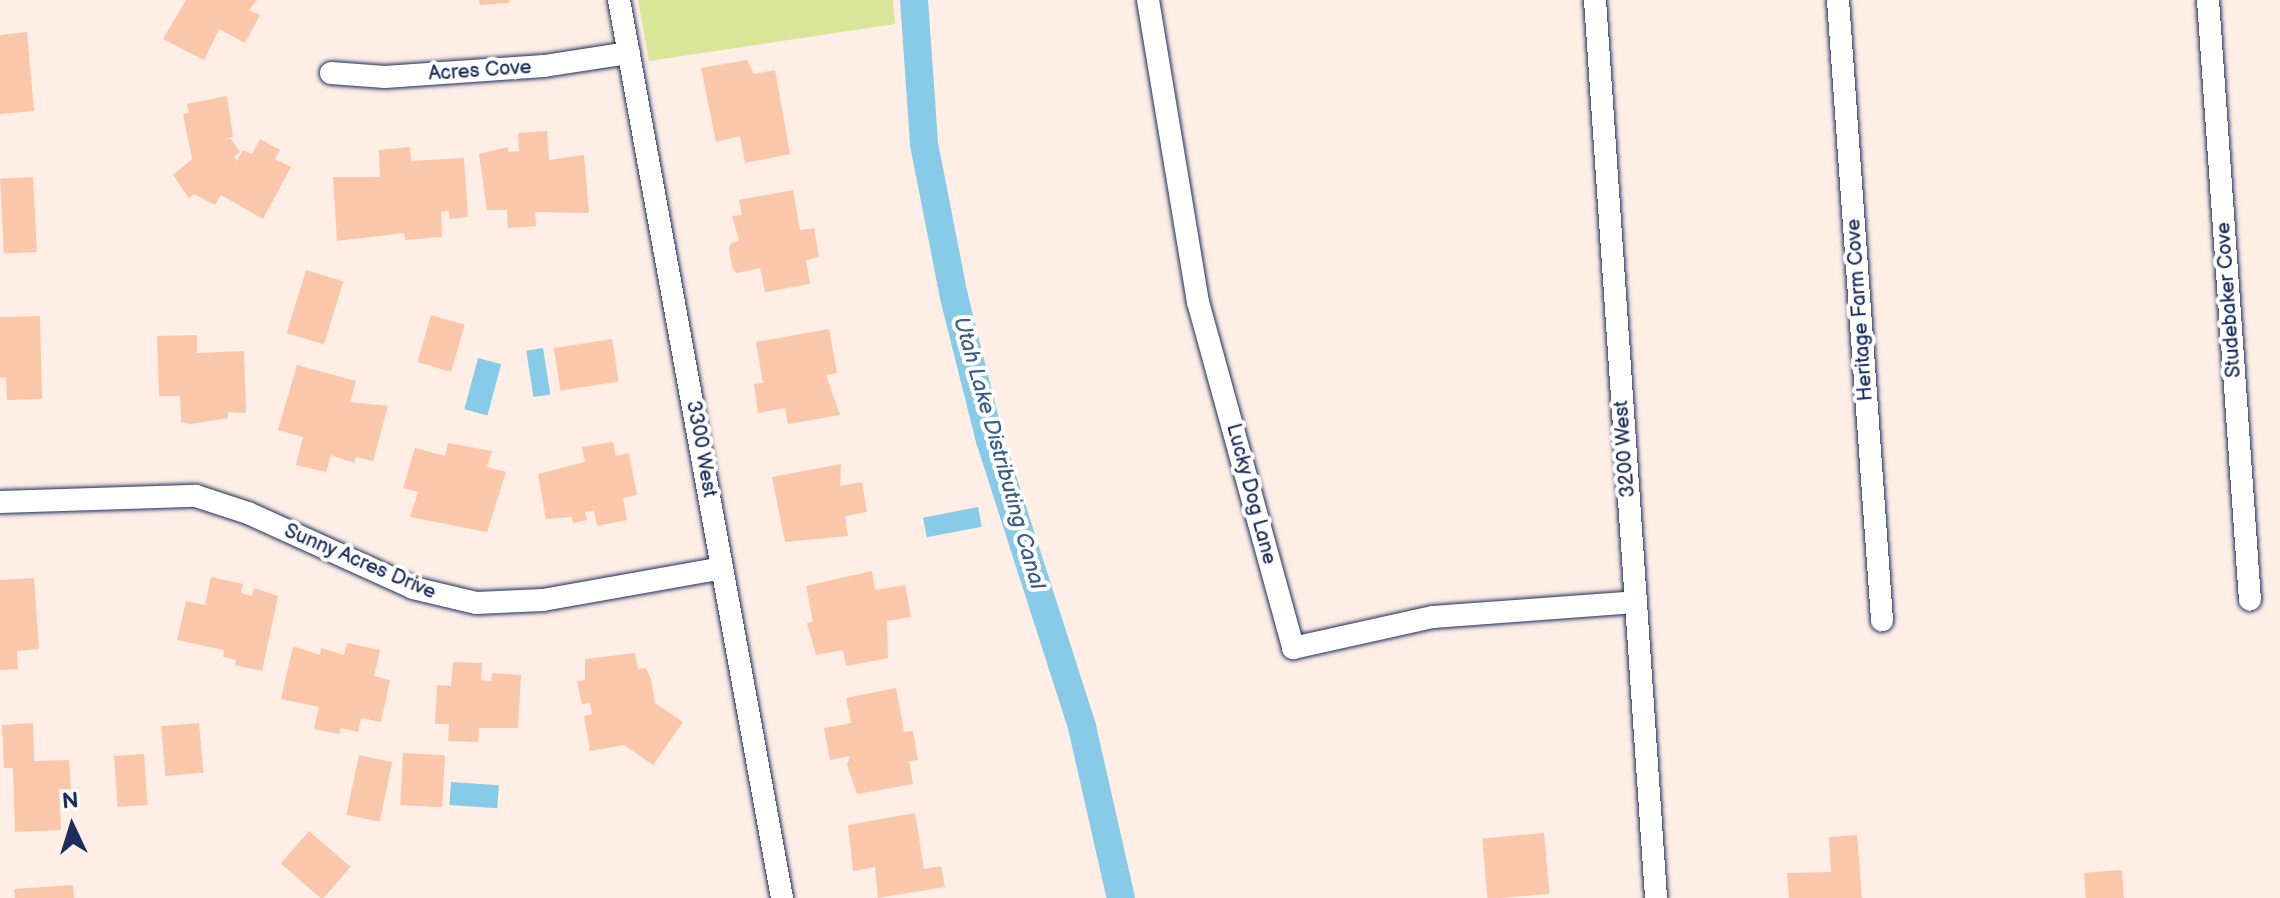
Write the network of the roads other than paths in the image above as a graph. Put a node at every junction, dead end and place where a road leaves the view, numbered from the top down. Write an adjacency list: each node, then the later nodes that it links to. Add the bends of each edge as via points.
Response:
1 (619, 0): 7 (street, 3300 West)
2 (1148, 0): 12 (street, Lucky Dog Lane, via 1198,302 1293,648 1433,617)
3 (1595, 0): 12 (street, 3200 West)
4 (1838, 0): 13 (street, Heritage Farm Cove)
5 (2208, 0): 6 (street); 11 (street, Studebaker Cove)
6 (2223, 0)
7 (629, 53): 8 (street, Acres Cove, via 528,67 385,77); 10 (street, 3300 West)
8 (331, 73)
9 (0, 502): 10 (street, Sunny Acres Drive, via 196,496 248,513 413,588 476,603 543,600)
10 (722, 568): 14 (street, 3300 West)
11 (2250, 600)
12 (1635, 602): 15 (street, 3200 West)
13 (1882, 620)
14 (782, 898)
15 (1656, 898)

